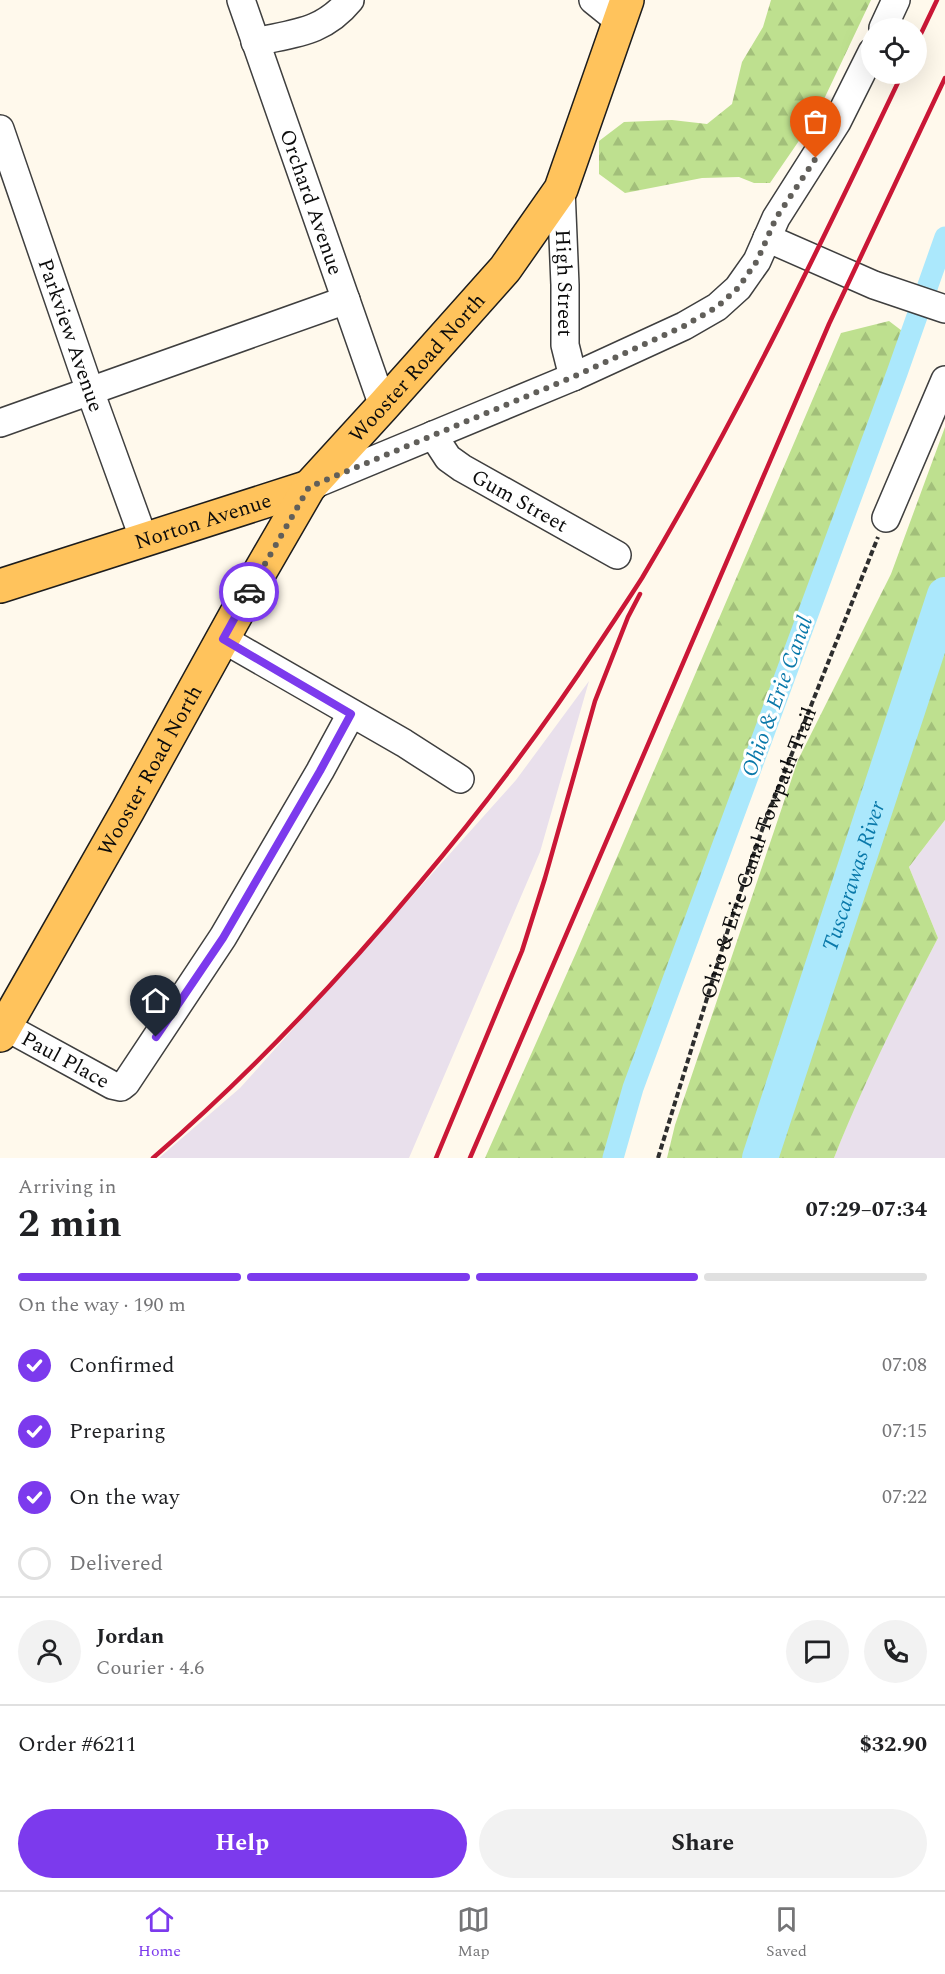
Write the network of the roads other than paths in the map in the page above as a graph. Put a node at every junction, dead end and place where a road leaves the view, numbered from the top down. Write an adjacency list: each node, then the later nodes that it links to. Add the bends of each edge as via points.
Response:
1 (241, 0): 7 (street, Orchard Avenue)
2 (350, 0): 7 (street, via 332,19 313,28)
3 (593, 0): 5 (street)
4 (896, 0): 6 (street)
5 (623, 11): 10 (main road, Wooster Road North)
6 (888, 18)
7 (255, 42): 12 (street, Orchard Avenue)
8 (861, 74): 11 (street, Norton Avenue, via 837,122)
9 (0, 129): 16 (street, Parkview Avenue)
10 (561, 189): 14 (street, High Street, via 565,345); 17 (main road, Wooster Road North, via 505,269)
11 (767, 238): 13 (street, via 874,285); 14 (street, Norton Avenue, via 738,288 717,307)
12 (346, 300): 16 (street); 17 (street, Orchard Avenue)
13 (945, 309)
14 (573, 377): 19 (street, Norton Avenue)
15 (945, 380): 21 (street)
16 (90, 391): 18 (street); 22 (street, Parkview Avenue)
17 (384, 406): 20 (main road, Wooster Road North)
18 (0, 423)
19 (433, 435): 20 (street, Norton Avenue); 23 (street, Gum Street, via 445,454 462,468)
20 (309, 487): 22 (main road, Norton Avenue); 25 (main road, Wooster Road North)
21 (886, 518)
22 (144, 540): 24 (main road, Norton Avenue)
23 (617, 555)
24 (0, 586)
25 (223, 639): 26 (street); 28 (main road, Wooster Road North)
26 (351, 714): 27 (street); 28 (street, Paul Place, via 223,938 126,1083 112,1085)
27 (460, 779)
28 (3, 1031)

